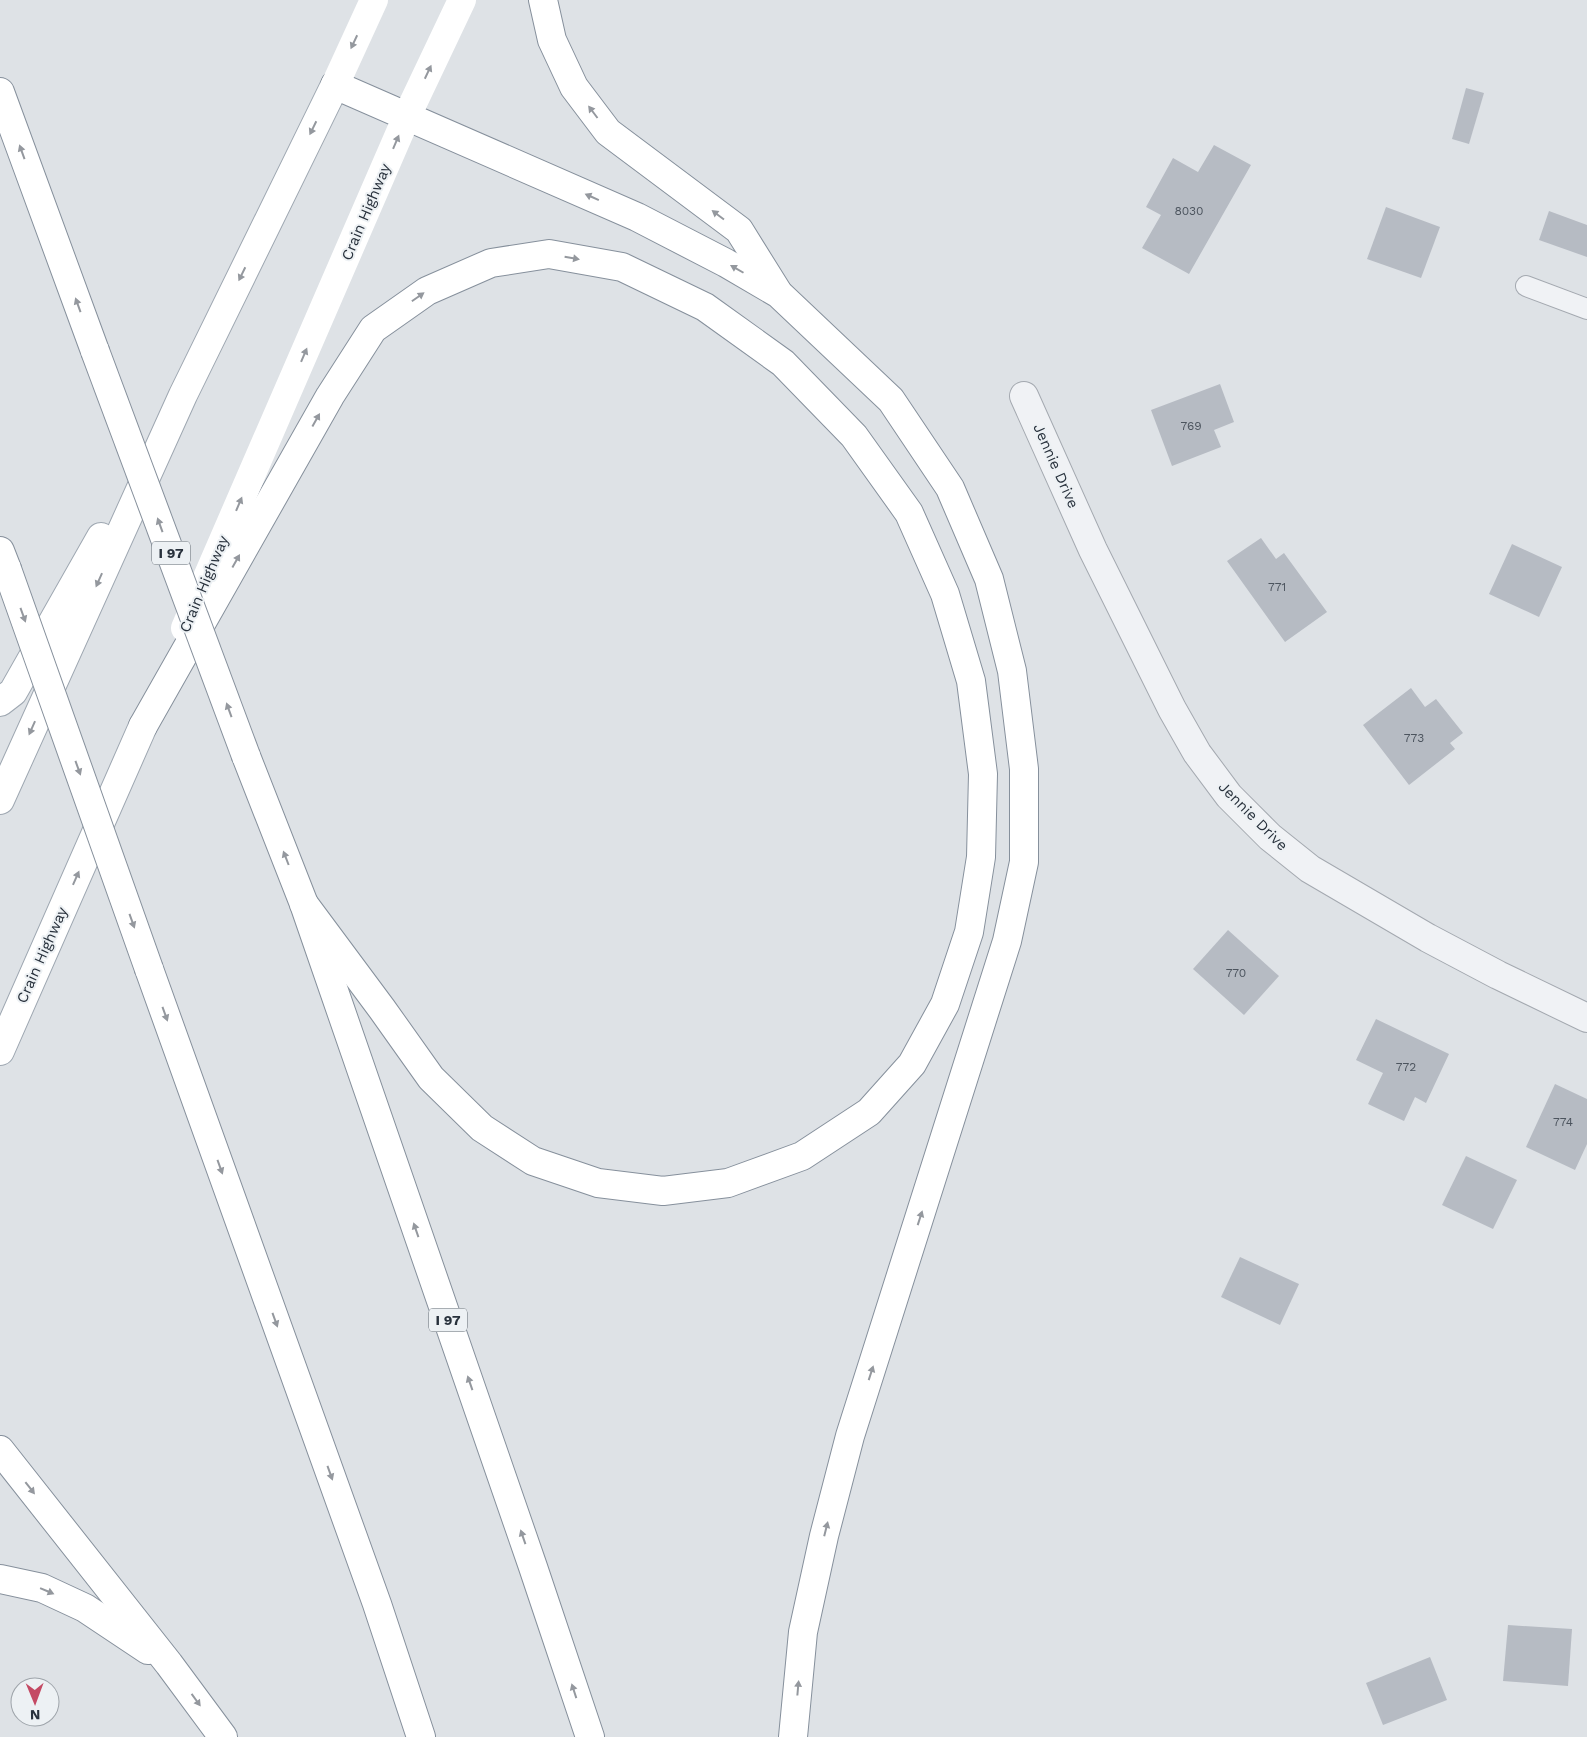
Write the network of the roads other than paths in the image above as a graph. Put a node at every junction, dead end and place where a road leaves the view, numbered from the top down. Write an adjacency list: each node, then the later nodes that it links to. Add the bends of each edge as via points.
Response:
1 (374, 0): 4 (main road, one-way to 4)
2 (543, 0): 8 (main road, one-way to 2, via 738,230 608,132 574,86 552,40)
3 (457, 5): 6 (main road, Crain Highway, one-way to 3)
4 (335, 85): 6 (main road); 10 (main road, one-way to 10)
5 (0, 92): 16 (main road, I 97, one-way to 5, bridge)
6 (407, 116): 8 (main road, one-way to 6, via 638,217); 14 (main road, Crain Highway, one-way to 6)
7 (1526, 286): 9 (lane)
8 (779, 294): 25 (main road, one-way to 8, via 803,1632 850,1436 1007,941 1024,862 1024,769 1012,671 989,578 950,488 890,400)
9 (1587, 309)
10 (183, 395): 13 (main road, via 13,692); 15 (main road, one-way to 15)
11 (1024, 396): 17 (street, Jennie Drive, via 1093,550 1172,709 1197,753 1229,796 1270,837 1310,869 1428,938)
12 (3, 560): 23 (main road, one-way to 23, bridge, via 376,1604)
13 (0, 702)
14 (143, 726): 16 (main road, one-way to 16, via 330,396 373,329 427,291 491,263 549,254 622,267 706,307 783,362 854,436 909,513 946,594 971,681 982,774 981,857 969,932 944,1004 912,1064 870,1112 802,1156 728,1184 663,1191 598,1183 533,1160 482,1128 431,1078); 18 (main road, Crain Highway, one-way to 14)
15 (0, 800)
16 (304, 904): 24 (main road, I 97, one-way to 16)
17 (1587, 1018)
18 (0, 1051)
19 (0, 1450): 21 (main road, one-way to 21)
20 (0, 1580): 21 (main road, one-way to 21, via 42,1588 85,1608)
21 (169, 1664): 22 (main road, one-way to 22)
22 (223, 1737)
23 (420, 1737)
24 (590, 1737)
25 (793, 1737)

